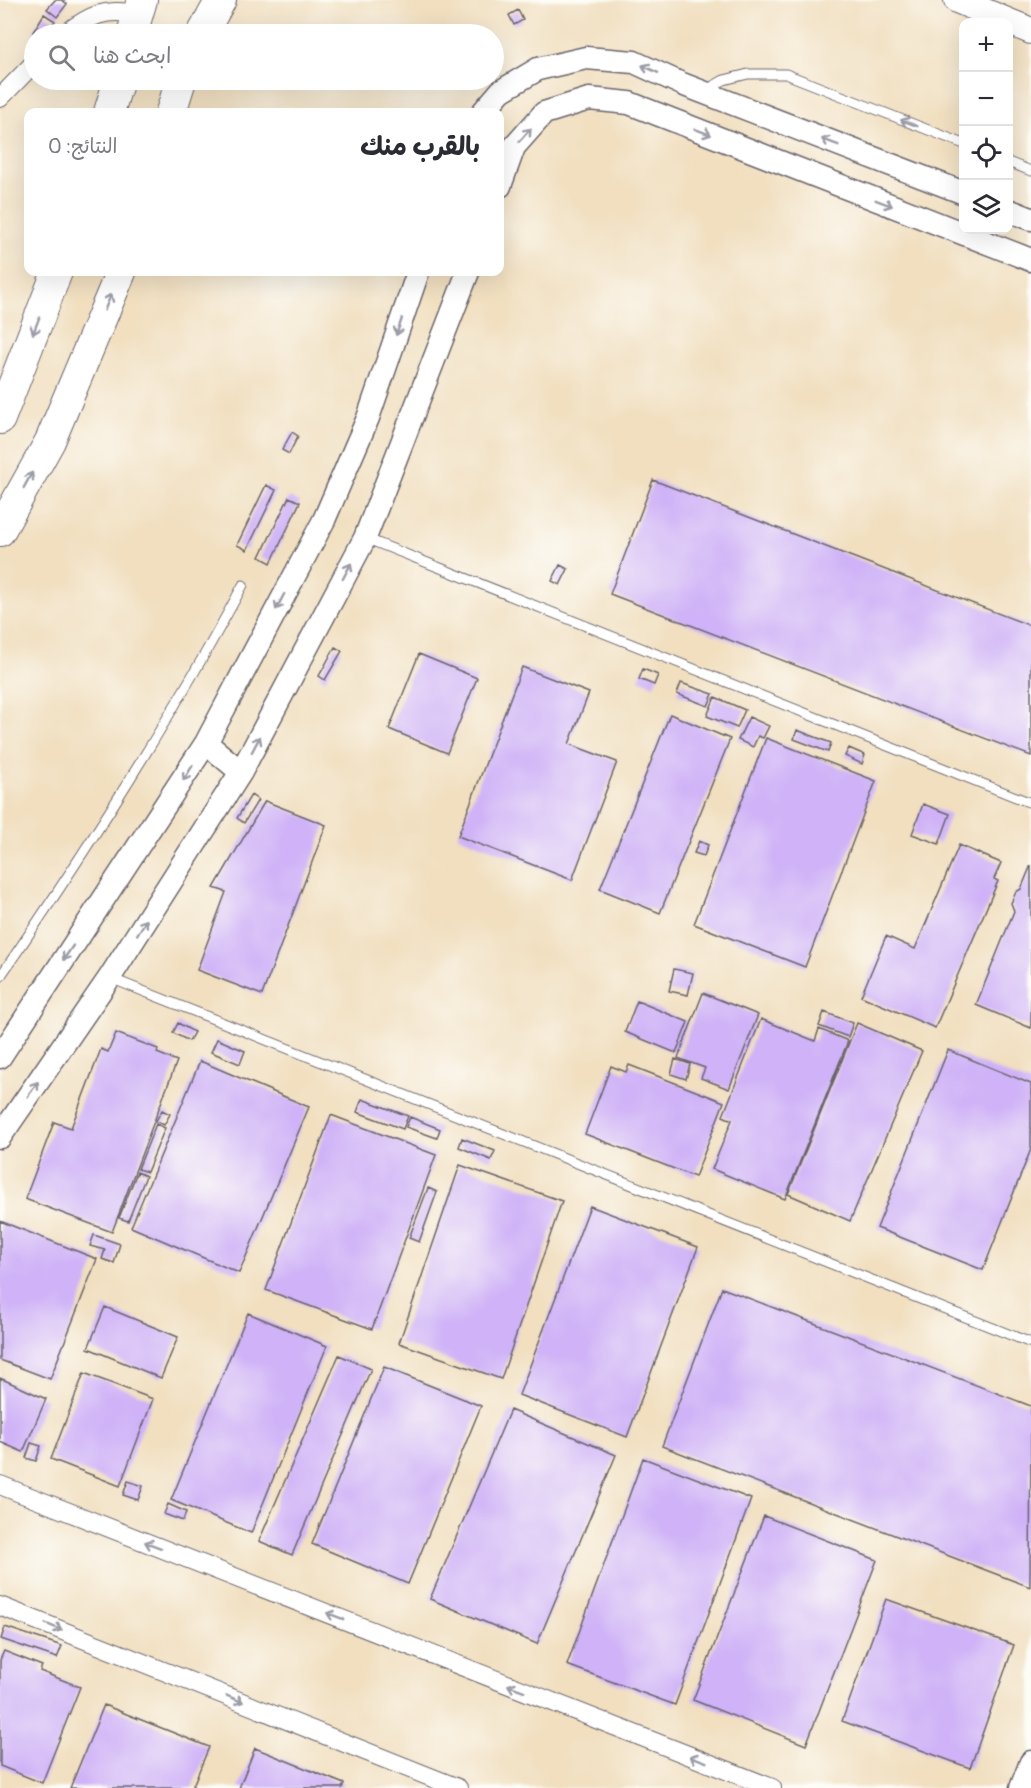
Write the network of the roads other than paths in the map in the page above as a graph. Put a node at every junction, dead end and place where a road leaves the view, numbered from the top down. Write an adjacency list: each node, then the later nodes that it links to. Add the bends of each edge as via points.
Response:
1 (205, 0): 6 (main road)
2 (221, 0): 7 (main road)
3 (957, 0): 8 (main road)
4 (137, 16): 5 (street, via 120,10 104,12)
5 (83, 24)
6 (198, 24)
7 (208, 24)
8 (1031, 32)
9 (24, 73): 15 (street)
10 (504, 89): 14 (street, one-way to 10, via 634,62 586,58 538,69)
11 (116, 90): 16 (main road)
12 (178, 90): 17 (main road)
13 (503, 90): 18 (street, one-way to 18)
14 (702, 92): 19 (lane, one-way to 14, via 786,74 742,75); 23 (street, one-way to 14)
15 (0, 98)
16 (110, 108)
17 (172, 108)
18 (486, 108)
19 (959, 142)
20 (1013, 164): 21 (lane)
21 (1031, 171)
22 (504, 175): 26 (street, one-way to 26, via 514,147 544,113 589,99 629,103)
23 (959, 191)
24 (1013, 212): 25 (street)
25 (1031, 219)
26 (1031, 260)
27 (55, 276): 31 (main road, one-way to 31)
28 (119, 276): 32 (main road, one-way to 28, via 50,441)
29 (417, 276): 35 (street, one-way to 35, via 368,418 324,520)
30 (466, 276): 33 (street)
31 (0, 419)
32 (0, 531)
33 (365, 538): 36 (street, one-way to 33); 37 (lane)
34 (243, 585): 38 (lane, via 133,778)
35 (206, 743): 36 (street); 40 (street, one-way to 40)
36 (241, 772): 39 (street, one-way to 36)
37 (1031, 803)
38 (0, 977)
39 (110, 977): 41 (street, one-way to 39); 42 (lane)
40 (0, 1057)
41 (0, 1137)
42 (1031, 1343)
43 (0, 1485): 47 (street, one-way to 43)
44 (0, 1606): 46 (street, one-way to 46)
45 (1031, 1762): 48 (street)
46 (458, 1788)
47 (772, 1788)
48 (1021, 1788)

